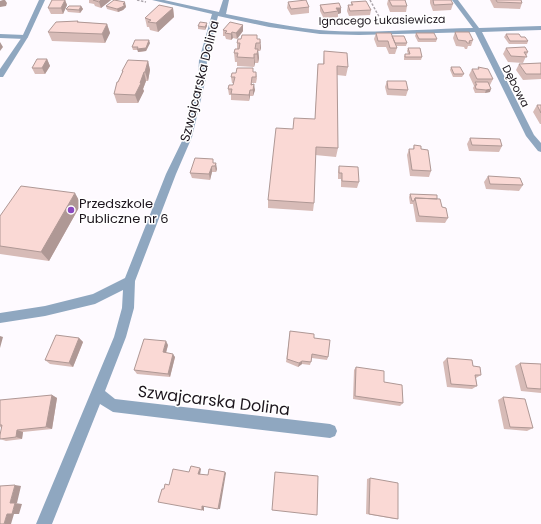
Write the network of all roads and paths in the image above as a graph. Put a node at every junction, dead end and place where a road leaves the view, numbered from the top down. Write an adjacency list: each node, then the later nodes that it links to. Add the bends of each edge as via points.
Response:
1 (42, 0): 11 (street)
2 (154, 0): 6 (street, Ignacego Łukasiewicza)
3 (226, 0): 6 (street, Szwajcarska Dolina)
4 (370, 0): 9 (path)
5 (455, 0): 8 (street, Dębowa)
6 (219, 14): 9 (street, Ignacego Łukasiewicza, via 320,32); 14 (street, Szwajcarska Dolina, via 203,60 202,78 188,137)
7 (541, 28): 8 (street, Ignacego Łukasiewicza)
8 (477, 29): 9 (street, Ignacego Łukasiewicza); 13 (street, Dębowa, via 530,136)
9 (388, 32)
10 (0, 36): 11 (lane)
11 (25, 37): 12 (street)
12 (0, 75)
13 (541, 149)
14 (129, 281): 15 (street, via 95,299); 16 (street, Szwajcarska Dolina, via 126,316)
15 (0, 318)
16 (98, 394): 17 (street, Szwajcarska Dolina, via 113,405); 18 (street, Szwajcarska Dolina)
17 (330, 431)
18 (44, 524)

